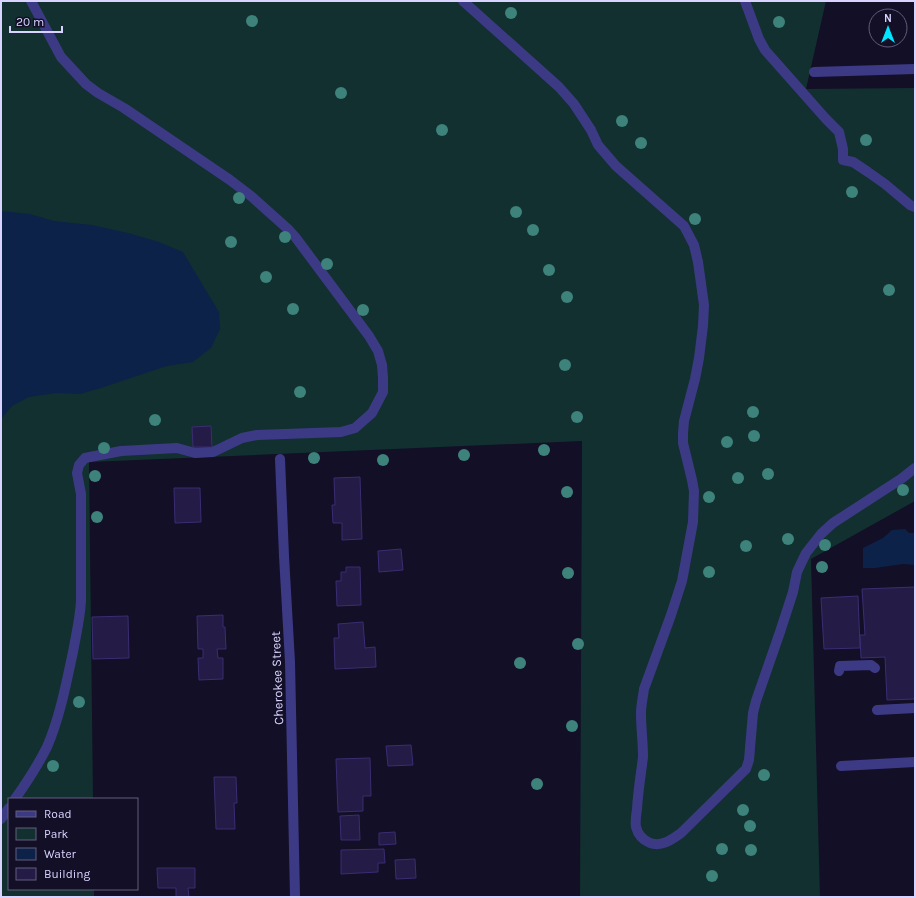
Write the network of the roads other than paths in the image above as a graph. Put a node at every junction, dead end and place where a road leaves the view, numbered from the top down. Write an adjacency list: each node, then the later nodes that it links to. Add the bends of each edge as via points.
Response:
1 (30, 1): 15 (street, via 61,57 86,84 230,180 292,234 378,351 382,364 383,392 372,413 355,428 341,432 256,435 242,438 213,452 195,453 177,448 121,451 85,458 78,464 81,494 80,619 58,715 47,747)
2 (463, 1): 8 (street, via 559,87 578,110 598,145 616,166 684,226 694,245 698,262 704,305 703,326 698,365 683,433 693,485 693,517 682,581 642,700 642,756 636,825 645,840 654,844 665,843 681,833 746,769 756,701 793,592 797,572 806,553 833,523)
3 (745, 1): 6 (street, via 765,50 839,132 843,160 853,162 910,205)
4 (915, 69): 5 (street)
5 (814, 72)
6 (915, 206)
7 (280, 459): 18 (street, Cherokee Street, via 290,662)
8 (915, 468)
9 (875, 668): 10 (street, via 871,665 840,666)
10 (839, 671)
11 (915, 708): 12 (street)
12 (877, 710)
13 (915, 762): 14 (street)
14 (842, 766)
15 (16, 798)
16 (8, 809): 17 (street)
17 (1, 819)
18 (295, 897)

